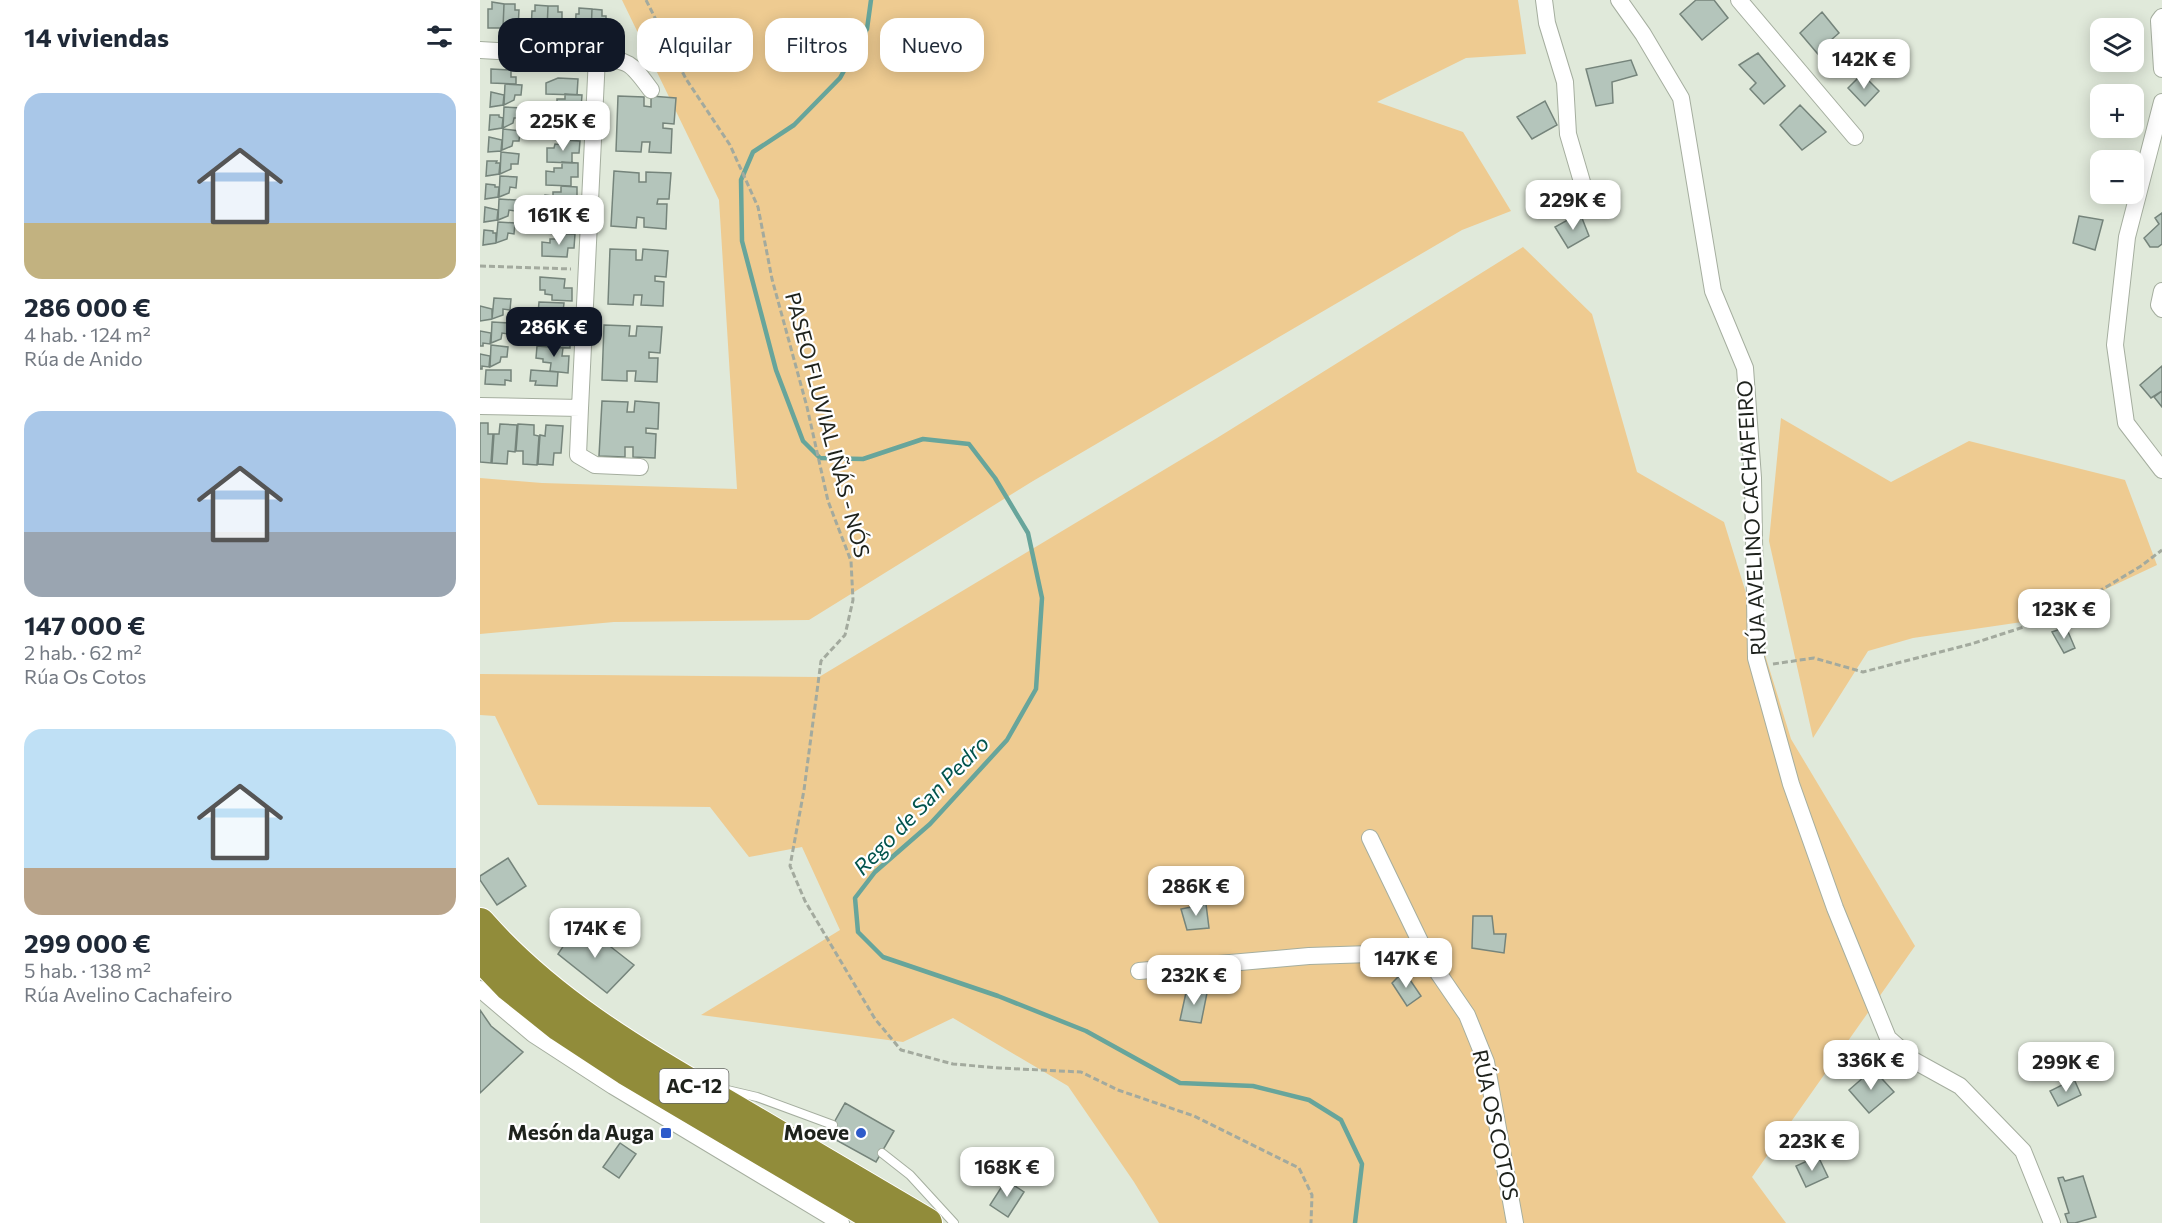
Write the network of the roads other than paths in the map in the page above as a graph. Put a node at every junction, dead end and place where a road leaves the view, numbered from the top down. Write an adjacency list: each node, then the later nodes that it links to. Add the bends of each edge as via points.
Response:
1 (1544, 0): 13 (street, via 1565,82 1568,134)
2 (1619, 0): 32 (street, RÚA AVELINO CACHAFEIRO, via 1681,98 1713,291 1745,368 1753,478 1756,658 1791,784 1835,908 1888,1038 1913,1060 1960,1086 2023,1151)
3 (1739, 0): 12 (street)
4 (2162, 17): 8 (street)
5 (480, 50): 6 (street)
6 (498, 51)
7 (625, 62): 10 (street)
8 (2162, 69)
9 (596, 72): 15 (street)
10 (651, 90)
11 (2162, 102): 17 (street, via 2127,237 2115,345 2126,423)
12 (1856, 137)
13 (1587, 199)
14 (480, 406): 15 (street)
15 (580, 408): 16 (street, via 578,455 595,465)
16 (640, 467)
17 (2162, 470)
18 (1370, 838): 20 (street, RÚA OS COTOS)
19 (480, 923): 24 (highway, AC-12, via 503,949 558,997)
20 (1426, 955): 22 (street, via 1309,956); 31 (street, RÚA OS COTOS, via 1467,1014 1486,1062)
21 (480, 956): 28 (highway, AC-12, via 509,986 559,1026 626,1070)
22 (1139, 972)
23 (480, 989): 27 (street, via 533,1034 613,1086)
24 (678, 1077): 25 (lane, via 757,1096); 29 (highway, AC-12)
25 (833, 1125)
26 (882, 1153): 30 (lane, via 909,1174)
27 (841, 1223)
28 (885, 1223)
29 (927, 1223)
30 (954, 1223)
31 (1515, 1223)
32 (2052, 1223)

